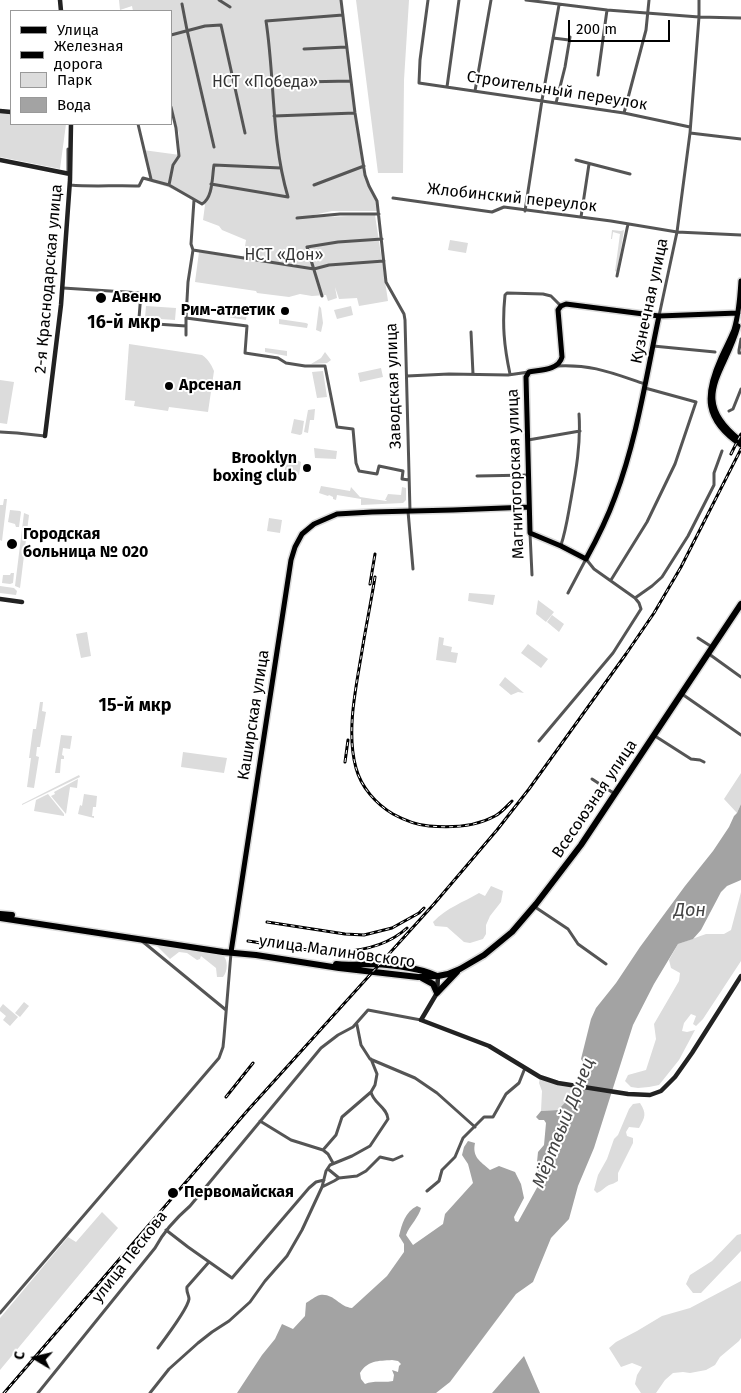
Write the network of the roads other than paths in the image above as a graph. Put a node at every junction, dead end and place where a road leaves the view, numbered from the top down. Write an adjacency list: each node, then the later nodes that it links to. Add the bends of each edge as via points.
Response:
1 (219, 0): 11 (street)
2 (341, 0): 14 (street, Заводская улица)
3 (428, 0): 25 (street, Строительный переулок, via 419,83)
4 (459, 0): 25 (street)
5 (491, 0): 26 (street)
6 (526, 0): 10 (street)
7 (650, 0): 13 (street)
8 (699, 0): 15 (street, Кузнечная улица)
9 (182, 4): 17 (street)
10 (559, 5): 12 (street); 19 (street)
11 (230, 7)
12 (607, 10): 13 (street); 22 (street)
13 (648, 13): 15 (street); 31 (street)
14 (343, 15): 20 (street, Заводская улица); 32 (street, via 266,21)
15 (699, 17): 16 (street); 35 (street, Кузнечная улица)
16 (741, 18)
17 (187, 30): 18 (street); 36 (street, via 221,25); 39 (street)
18 (172, 35)
19 (553, 38): 27 (street); 28 (street, via 570,39)
20 (346, 47): 21 (street); 23 (street, Заводская улица)
21 (304, 49)
22 (598, 75)
23 (351, 81): 24 (street); 30 (street, Заводская улица)
24 (300, 82)
25 (446, 87): 26 (street, Строительный переулок)
26 (475, 91): 27 (street, Строительный переулок)
27 (542, 100): 28 (street, Строительный переулок); 54 (street)
28 (556, 102): 31 (street, Строительный переулок)
29 (172, 112): 50 (street, via 179,156 173,165)
30 (355, 113): 32 (street); 43 (street, Заводская улица)
31 (624, 113): 35 (street, Строительный переулок)
32 (274, 116): 44 (street)
33 (70, 125): 45 (street, 2-я Краснодарская улица)
34 (138, 125): 47 (street)
35 (690, 127): 37 (street, Кузнечная улица)
36 (245, 133)
37 (690, 133): 38 (street); 59 (street, Кузнечная улица)
38 (741, 140)
39 (214, 147)
40 (0, 160): 45 (street)
41 (576, 160): 42 (street)
42 (589, 164): 46 (street); 56 (street)
43 (364, 166): 51 (street); 55 (street, Заводская улица)
44 (281, 168): 48 (street, via 214,165); 48 (street, via 288,196)
45 (69, 173): 49 (street, 2-я Краснодарская улица)
46 (630, 174)
47 (151, 179): 49 (street, via 143,178 138,186); 50 (street)
48 (211, 184): 53 (street, via 206,201 202,204)
49 (70, 185): 67 (street, 2-я Краснодарская улица)
50 (169, 185): 53 (street)
51 (314, 185)
52 (393, 198): 54 (street, Жлобинский переулок, via 492,212 504,207)
53 (194, 200): 62 (street)
54 (525, 211): 56 (street, Жлобинский переулок)
55 (380, 214): 57 (street); 61 (street, Заводская улица)
56 (581, 217): 58 (street, Жлобинский переулок)
57 (297, 218)
58 (628, 224): 59 (street, Жлобинский переулок); 65 (street)
59 (678, 232): 60 (street, Жлобинский переулок); 71 (street, Кузнечная улица)
60 (741, 235)
61 (382, 239): 63 (street, Заводская улица); 64 (street, via 308,247)
62 (192, 250): 64 (street); 72 (street)
63 (384, 261): 64 (street); 84 (street, Заводская улица, via 386,282 406,320)
64 (314, 269): 68 (street)
65 (617, 276)
66 (741, 280): 70 (main road)
67 (63, 288): 73 (street, via 141,293 140,323); 91 (street, 2-я Краснодарская улица)
68 (322, 296)
69 (561, 306): 71 (main road); 80 (main road, via 558,310 562,357); 83 (street, Магнитогорская улица, via 551,296 542,294 505,295 502,324)
70 (740, 313): 71 (main road); 93 (main road, via 737,332 713,393 720,420); 94 (main road, via 709,393 717,422)
71 (659, 316): 77 (main road, Кузнечная улица)
72 (186, 318): 73 (street); 98 (street, via 247,326 245,353 278,358 295,365 325,366 336,427 353,429 359,471 377,474 379,466 403,471 402,479)
73 (186, 326): 75 (street)
74 (470, 332): 82 (street)
75 (186, 336)
76 (741, 339): 79 (street)
77 (653, 346): 78 (street); 85 (main road, Кузнечная улица)
78 (716, 352)
79 (741, 354)
80 (556, 366): 81 (main road); 85 (street, via 600,369)
81 (529, 372): 83 (street); 92 (main road, Магнитогорская улица, via 526,377)
82 (473, 374): 83 (street); 84 (street)
83 (510, 374)
84 (407, 376): 98 (street, Заводская улица)
85 (645, 386): 103 (main road, Кузнечная улица, via 630,454 615,498); 106 (street, via 696,402 675,464 647,522)
86 (741, 389): 87 (street, via 733,409)
87 (729, 411)
88 (579, 414): 89 (street)
89 (580, 431): 92 (street); 102 (street, via 575,480)
90 (0, 432): 91 (street)
91 (45, 436)
92 (528, 440): 96 (main road, Магнитогорская улица)
93 (741, 441)
94 (741, 445)
95 (722, 451): 108 (street, via 714,473 714,485 688,536 662,577)
96 (528, 475): 97 (street); 99 (main road, Магнитогорская улица)
97 (477, 476)
98 (409, 480): 100 (street, Заводская улица)
99 (529, 507): 100 (main road, Каширская улица); 101 (main road, Магнитогорская улица)
100 (409, 511): 104 (street, Заводская улица); 126 (main road, Каширская улица, via 347,513 328,517 302,534 295,547)
101 (530, 533): 102 (main road); 105 (street, Магнитогорская улица)
102 (561, 546): 103 (main road)
103 (586, 559): 106 (street, via 594,569); 107 (street, Кузнечная улица)
104 (413, 569)
105 (532, 575)
106 (611, 580): 108 (street)
107 (568, 594)
108 (635, 598): 118 (street, via 641,606 640,612 613,653)
109 (0, 599): 110 (street)
110 (22, 602)
111 (741, 604): 113 (highway, Всесоюзная улица)
112 (698, 638): 113 (street)
113 (710, 651): 114 (street); 115 (highway, Всесоюзная улица)
114 (741, 677)
115 (682, 694): 116 (highway, Всесоюзная улица); 117 (street)
116 (654, 735): 119 (street, via 691,759); 121 (highway, Всесоюзная улица)
117 (741, 735)
118 (540, 740)
119 (704, 762)
120 (592, 779): 121 (street)
121 (615, 794): 122 (highway, Всесоюзная улица)
122 (534, 907): 127 (street, via 568,929 578,944); 128 (highway, Всесоюзная улица, via 512,932 484,955)
123 (0, 914): 126 (highway, улица Малиновского)
124 (0, 918): 125 (highway, улица Малиновского)
125 (137, 938): 126 (highway, улица Малиновского); 133 (street)
126 (231, 950): 129 (highway, улица Малиновского, via 339,965 413,968); 131 (highway, улица Малиновского); 133 (street)
127 (606, 964)
128 (460, 969): 129 (highway, Всесоюзная улица); 132 (highway)
129 (438, 976): 131 (highway, улица Малиновского); 132 (street)
130 (741, 976): 137 (street, via 692,1053 661,1091 650,1095 628,1094 558,1083)
131 (418, 977): 132 (highway, via 430,982)
132 (437, 993): 134 (street)
133 (226, 1010): 151 (street, via 224,1044 219,1058)
134 (421, 1020): 135 (street, улица Пескова, via 368,1010); 137 (street, via 489,1046)
135 (356, 1024): 136 (street, via 360,1045); 139 (street, улица Пескова, via 321,1048)
136 (370, 1059): 138 (street, via 377,1074); 140 (street, via 415,1078)
137 (525, 1068): 140 (street, via 519,1083 506,1094 493,1117 484,1117)
138 (371, 1092): 141 (street, via 342,1117 336,1135); 143 (street, via 388,1114 386,1124 370,1146)
139 (260, 1121): 141 (street, via 291,1140); 149 (street, улица Пескова, via 190,1206)
140 (475, 1127): 148 (street, via 463,1138 455,1157 442,1170 439,1181)
141 (323, 1150): 143 (street)
142 (402, 1156): 145 (street, via 394,1160 380,1157 366,1171)
143 (333, 1163): 144 (street)
144 (328, 1169): 145 (street); 146 (street)
145 (339, 1178): 147 (street)
146 (324, 1180): 147 (street); 150 (street, via 309,1188 232,1278)
147 (322, 1187): 154 (street, via 287,1256 250,1302 169,1369)
148 (427, 1191)
149 (166, 1230): 150 (street); 153 (street, улица Пескова)
150 (209, 1262): 152 (street, via 187,1287 187,1304)
151 (0, 1313)
152 (158, 1348)
153 (38, 1393)
154 (150, 1393)

